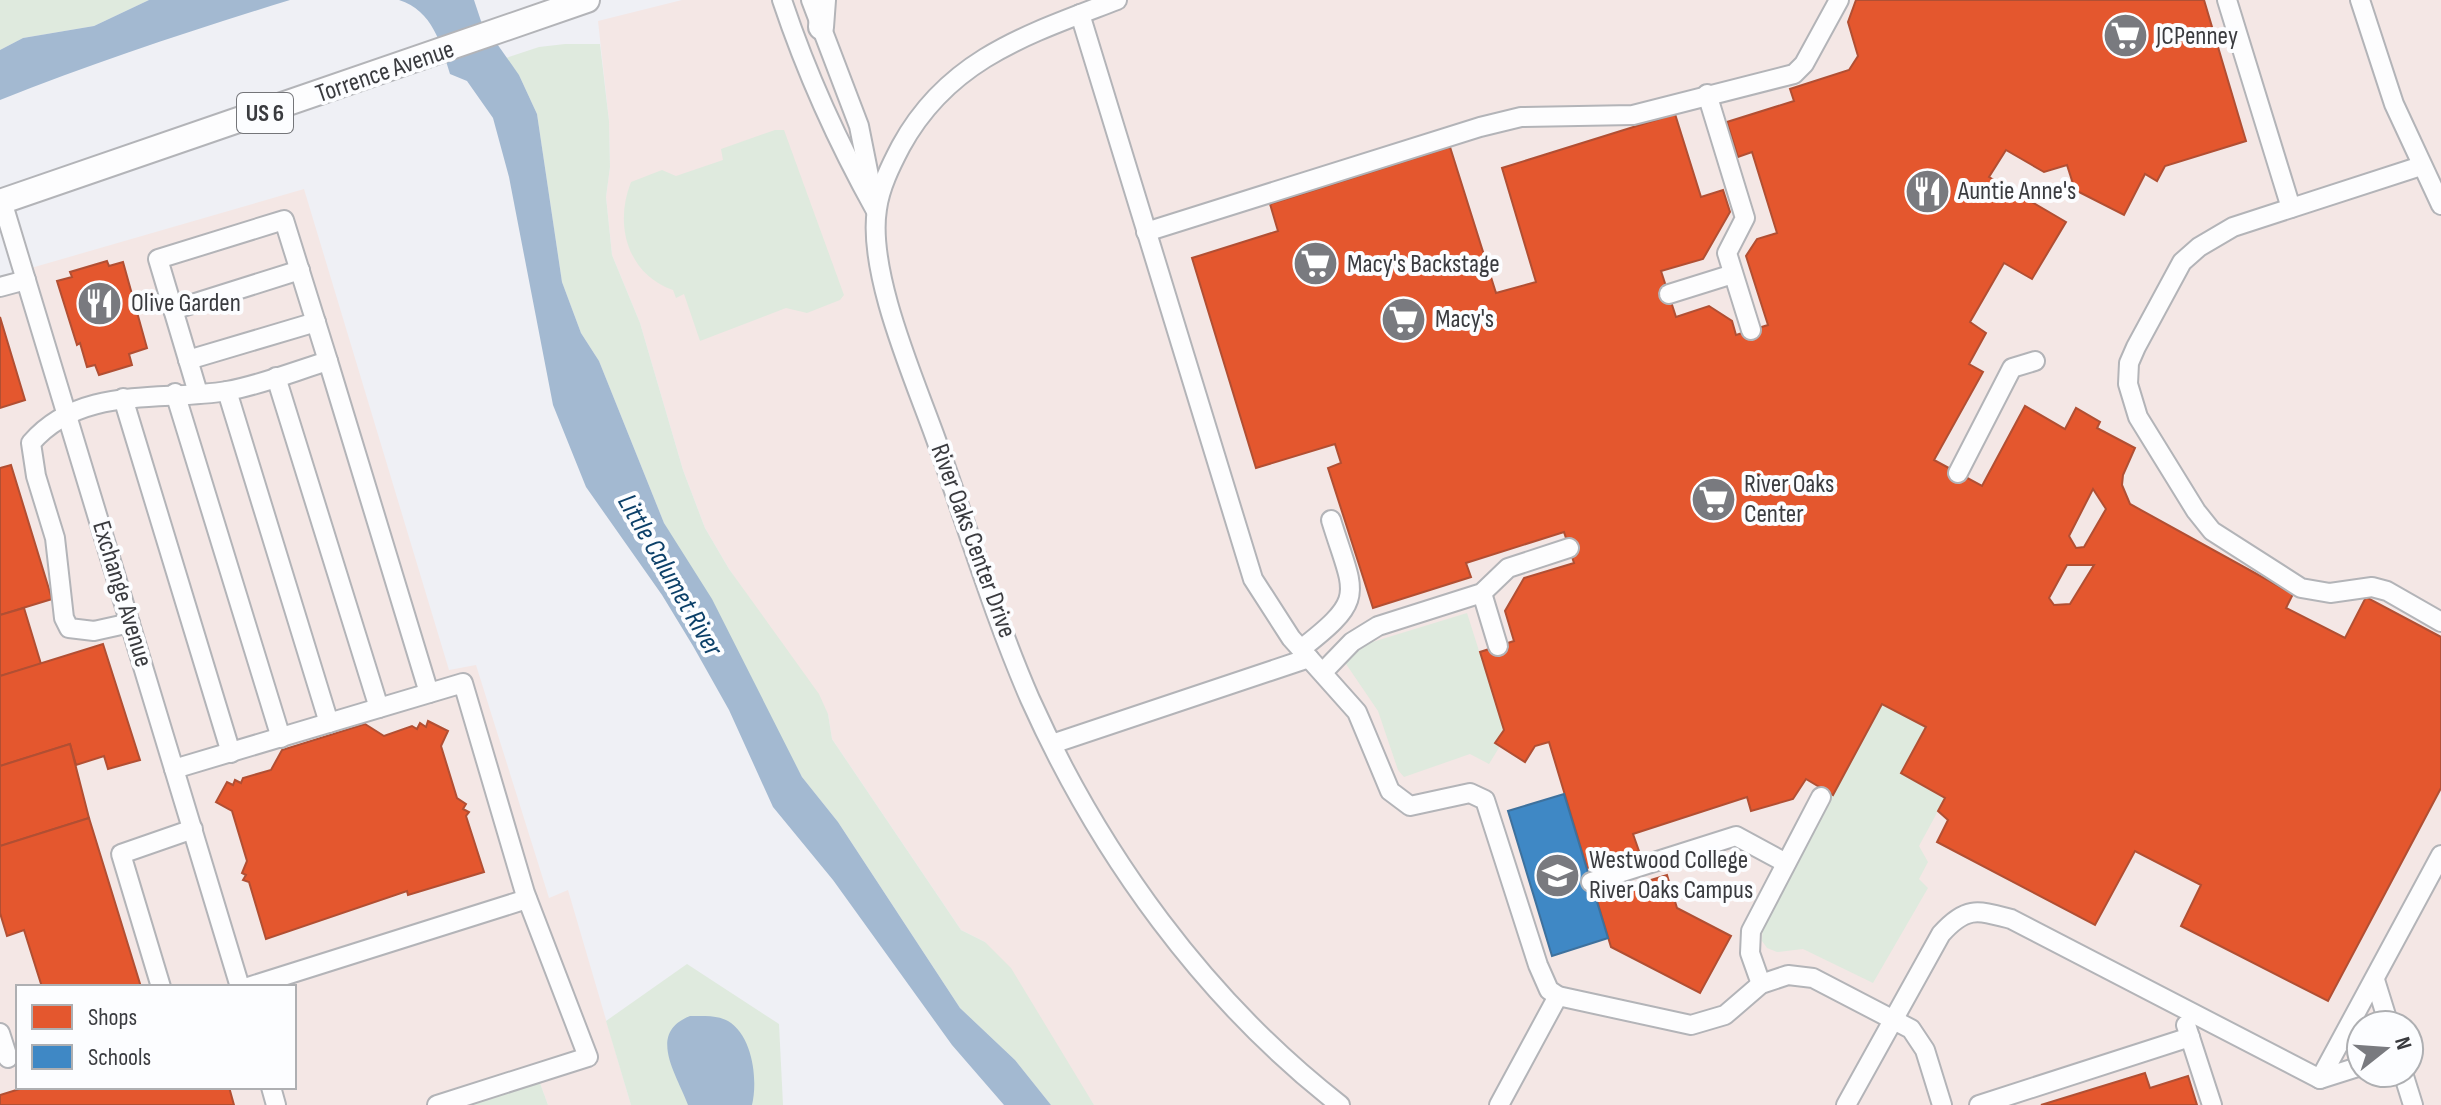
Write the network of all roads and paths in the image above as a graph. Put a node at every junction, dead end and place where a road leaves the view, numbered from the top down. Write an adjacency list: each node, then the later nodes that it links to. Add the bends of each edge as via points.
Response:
1 (782, 0): 16 (street, via 838,144)
2 (811, 0): 10 (street)
3 (823, 0): 10 (main road)
4 (1117, 0): 9 (street, River Oaks Center Drive)
5 (1839, 0): 11 (street, via 1794,74)
6 (2227, 0): 15 (street)
7 (2360, 0): 12 (street)
8 (577, 3): 13 (main road, Torrence Avenue / US 6)
9 (1080, 14): 16 (street, River Oaks Center Drive, via 981,59 937,93 890,166); 17 (street)
10 (821, 27): 16 (street, via 859,126)
11 (1707, 94): 17 (street, via 1633,115 1521,117 1471,129); 19 (street, via 1745,218 1727,253)
12 (2421, 166): 14 (street); 15 (street)
13 (1, 202): 20 (street, Exchange Avenue)
14 (2441, 205)
15 (2291, 208): 39 (street, via 2214,236 2182,262 2129,363 2134,406 2212,531 2301,588 2330,593 2372,587)
16 (876, 211): 48 (street, River Oaks Center Drive, via 886,298 1029,696)
17 (1146, 232): 42 (street, via 1253,579 1275,618)
18 (300, 270): 23 (street); 23 (street, via 284,220 158,259); 24 (street)
19 (1733, 274): 22 (street); 25 (street)
20 (26, 280): 21 (street); 34 (street, Exchange Avenue)
21 (0, 287)
22 (1669, 294)
23 (173, 310): 26 (street)
24 (316, 322): 26 (street); 27 (street)
25 (1751, 330)
26 (188, 360): 32 (street)
27 (328, 361): 29 (street); 44 (street)
28 (2035, 361): 35 (street, via 2012,368)
29 (276, 377): 30 (street); 45 (street)
30 (227, 391): 32 (street); 46 (street)
31 (175, 393): 32 (street); 33 (street); 47 (street)
32 (198, 393)
33 (123, 398): 34 (street); 49 (street)
34 (67, 414): 40 (street, Exchange Avenue); 40 (street, via 31,443 55,538 64,618 79,632)
35 (1958, 473)
36 (1331, 520): 42 (street, via 1351,598)
37 (1569, 548): 38 (street, via 1508,568)
38 (1482, 593): 41 (street); 43 (street, via 1378,626 1352,642)
39 (2441, 622)
40 (130, 623): 50 (street, Exchange Avenue)
41 (1498, 646)
42 (1305, 654): 43 (street); 48 (street)
43 (1323, 672): 62 (street, via 1357,712 1381,775 1398,800 1423,805 1470,793 1485,800 1538,965 1549,990)
44 (429, 693): 45 (street); 56 (street, via 463,683)
45 (379, 708): 46 (street)
46 (329, 723): 47 (street)
47 (281, 738): 49 (street)
48 (1052, 744): 72 (street, River Oaks Center Drive, via 1089,812 1191,960 1284,1061)
49 (231, 753): 50 (street)
50 (174, 769): 52 (street, Exchange Avenue)
51 (1821, 797): 54 (street)
52 (193, 829): 59 (street, via 121,854); 60 (street, Exchange Avenue)
53 (2441, 855): 57 (street)
54 (1786, 863): 55 (street, via 1736,836); 58 (street, via 1749,942)
55 (1591, 882)
56 (527, 899): 61 (street); 71 (street, via 588,1057)
57 (2375, 980): 64 (street); 70 (street)
58 (1761, 984): 62 (street, via 1725,1015 1691,1025); 65 (street, via 1788,975 1813,978)
59 (160, 985)
60 (239, 985)
61 (254, 985)
62 (1558, 996): 73 (street)
63 (2181, 1007): 65 (street, via 2011,919 1970,911 1941,934); 67 (street); 70 (street)
64 (2384, 1009)
65 (1892, 1019): 74 (street); 75 (street, via 1920,1038)
66 (0, 1033): 68 (street)
67 (2190, 1037): 76 (street); 77 (street)
68 (9, 1058)
69 (2345, 1071): 70 (street)
70 (2320, 1079)
71 (437, 1105)
72 (1340, 1105)
73 (1499, 1105)
74 (1846, 1105)
75 (1942, 1105)
76 (1979, 1105)
77 (2212, 1105)

